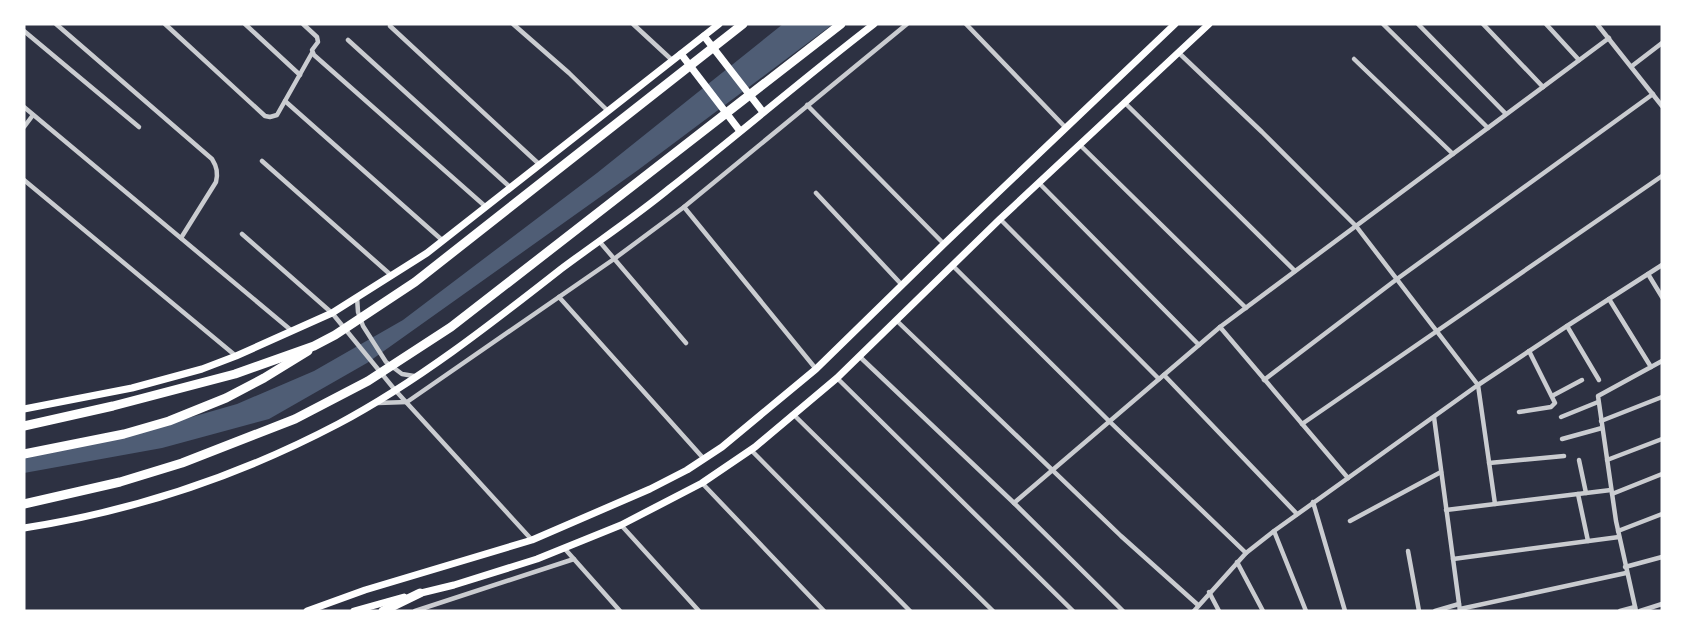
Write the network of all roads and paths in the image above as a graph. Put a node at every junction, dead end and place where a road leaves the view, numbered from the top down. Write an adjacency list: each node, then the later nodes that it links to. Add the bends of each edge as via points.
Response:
1 (56, 24): 64 (street, via 212,159 218,175 216,182)
2 (165, 24): 36 (street, via 265,116 274,116)
3 (244, 24): 33 (street)
4 (303, 24): 26 (street, via 317,37)
5 (513, 24): 41 (street)
6 (633, 24): 31 (street)
7 (719, 24): 22 (main road)
8 (743, 24): 89 (highway, via 415,282)
9 (841, 24): 139 (highway, via 451,327 368,381 295,419 182,463)
10 (874, 24): 42 (main road)
11 (907, 24): 38 (street)
12 (966, 24): 47 (street)
13 (1175, 24): 47 (main road)
14 (1209, 24): 27 (main road)
15 (1383, 24): 48 (street)
16 (1418, 24): 43 (street)
17 (1483, 24): 34 (street)
18 (1546, 24): 30 (street)
19 (1597, 24): 23 (street)
20 (390, 26): 53 (street)
21 (24, 31): 46 (street)
22 (704, 36): 28 (main road); 42 (main road)
23 (1609, 38): 30 (street); 32 (street)
24 (348, 40): 57 (street)
25 (1662, 43): 32 (street)
26 (312, 53): 33 (street); 59 (street)
27 (1179, 53): 37 (main road); 62 (street)
28 (681, 54): 31 (main road); 49 (main road)
29 (1354, 59): 51 (street)
30 (1579, 60): 34 (street)
31 (673, 61): 41 (main road)
32 (1632, 66): 35 (street)
33 (300, 75): 36 (street)
34 (1543, 87): 43 (street)
35 (1653, 94): 39 (street); 74 (street)
36 (285, 100): 65 (street)
37 (1126, 104): 50 (main road); 71 (street)
38 (807, 105): 60 (street); 67 (street)
39 (1662, 106)
40 (24, 107): 44 (street)
41 (608, 111): 53 (main road)
42 (763, 112): 49 (main road)
43 (1506, 114): 48 (street)
44 (33, 115): 45 (street); 64 (street)
45 (24, 127)
46 (139, 128)
47 (1066, 128): 67 (main road)
48 (1488, 128): 51 (street)
49 (740, 131): 66 (main road)
50 (1080, 145): 56 (main road); 80 (street)
51 (1453, 154): 62 (street)
52 (262, 161): 73 (street)
53 (540, 165): 57 (main road)
54 (1662, 176): 86 (street)
55 (24, 180): 91 (street)
56 (1039, 183): 61 (main road); 88 (street)
57 (511, 188): 59 (main road)
58 (816, 193): 75 (street)
59 (486, 207): 65 (main road)
60 (684, 207): 68 (street); 95 (street)
61 (1000, 219): 69 (main road); 99 (street)
62 (1356, 226): 71 (street); 74 (street)
63 (242, 234): 81 (street)
64 (181, 238): 85 (street)
65 (442, 240): 73 (main road)
66 (599, 241): 68 (street); 97 (main road, via 494,322)
67 (944, 244): 75 (main road)
68 (614, 259): 77 (street); 87 (street)
69 (952, 265): 82 (main road); 115 (street)
70 (1662, 265): 72 (street)
71 (1295, 271): 80 (street)
72 (1648, 274): 78 (street); 79 (street)
73 (392, 276): 76 (main road)
74 (1397, 279): 86 (street); 100 (street)
75 (902, 286): 95 (main road)
76 (357, 297): 81 (main road); 97 (street, via 363,326 386,362 402,374)
77 (559, 297): 107 (street); 125 (street)
78 (1662, 297)
79 (1609, 299): 83 (street); 94 (street)
80 (1246, 308): 84 (street)
81 (332, 313): 85 (main road); 104 (street)
82 (897, 321): 92 (main road); 129 (street)
83 (1567, 326): 90 (street); 102 (street)
84 (1220, 327): 88 (street); 100 (street)
85 (292, 332): 91 (main road)
86 (1437, 332): 103 (street); 117 (street)
87 (686, 343)
88 (1199, 345): 96 (street)
89 (314, 346): 118 (highway, via 202,384); 123 (highway, via 298,359 226,398 169,421)
90 (1529, 351): 103 (street); 105 (street)
91 (236, 356): 110 (main road, via 132,388)
92 (859, 356): 98 (main road); 138 (street)
93 (1662, 361): 94 (street)
94 (1652, 367): 108 (street, via 1599,394)
95 (816, 369): 125 (main road)
96 (1164, 375): 99 (street); 142 (street)
97 (414, 376): 104 (main road)
98 (837, 378): 112 (main road); 175 (street)
99 (1159, 379): 115 (street)
100 (1264, 380): 117 (street)
101 (1582, 380): 105 (street)
102 (1599, 380)
103 (1478, 385): 113 (street); 128 (street)
104 (395, 390): 107 (street); 109 (main road)
105 (1552, 396): 111 (street, via 1555,403 1551,407)
106 (1662, 397): 116 (street)
107 (407, 402): 109 (street); 150 (street)
108 (1598, 402): 114 (street); 116 (street)
109 (375, 403): 146 (main road, via 289,448 220,477 112,512)
110 (24, 409)
111 (1519, 412)
112 (794, 415): 122 (main road); 174 (street)
113 (1434, 417): 130 (street); 132 (street)
114 (1561, 417)
115 (1108, 421): 129 (street); 154 (street)
116 (1601, 421): 119 (street)
117 (1302, 424): 132 (street)
118 (24, 426)
119 (1602, 428): 120 (street); 127 (street)
120 (1562, 439)
121 (1662, 439): 127 (street)
122 (751, 450): 133 (main road); 173 (street)
123 (24, 454)
124 (1564, 456): 128 (street)
125 (704, 459): 150 (main road, via 650,489)
126 (1579, 460): 135 (street)
127 (1607, 460): 134 (street)
128 (1490, 463): 140 (street)
129 (1052, 469): 138 (street); 163 (street)
130 (1441, 472): 141 (street); 144 (street)
131 (1662, 474): 134 (street)
132 (1348, 478): 137 (street)
133 (702, 483): 145 (main road); 172 (street)
134 (1612, 492): 135 (street); 148 (street)
135 (1586, 493): 136 (street)
136 (1578, 494): 140 (street); 151 (street)
137 (1314, 502): 142 (street); 181 (street)
138 (1014, 503): 176 (street)
139 (24, 504)
140 (1496, 504): 141 (street)
141 (1446, 510): 157 (street)
142 (1297, 514): 147 (street)
143 (1662, 514): 148 (street)
144 (1350, 520)
145 (621, 525): 152 (main road); 171 (street)
146 (24, 528)
147 (1274, 531): 154 (street); 180 (street)
148 (1618, 531): 149 (street)
149 (1619, 537): 151 (street); 159 (street)
150 (532, 540): 166 (main road)
151 (1588, 542): 157 (street)
152 (565, 549): 156 (street); 161 (main road)
153 (1408, 551): 182 (street)
154 (1246, 553): 158 (street)
155 (1662, 557): 159 (street)
156 (574, 559): 169 (street); 170 (street)
157 (1453, 559): 164 (street)
158 (1237, 562): 160 (street); 179 (street)
159 (1625, 570): 164 (street); 165 (street)
160 (1209, 592): 163 (street); 178 (street)
161 (420, 593): 167 (main road); 168 (highway)
162 (1662, 604): 165 (street)
163 (1198, 605): 177 (street)
164 (1460, 608): 183 (street)
165 (1637, 610): 184 (street)
166 (308, 611)
167 (354, 611)
168 (383, 611)
169 (415, 611)
170 (620, 611)
171 (699, 611)
172 (824, 611)
173 (910, 611)
174 (993, 611)
175 (1073, 611)
176 (1123, 611)
177 (1194, 611)
178 (1218, 611)
179 (1263, 611)
180 (1306, 611)
181 (1346, 611)
182 (1419, 611)
183 (1435, 611)
184 (1620, 611)

